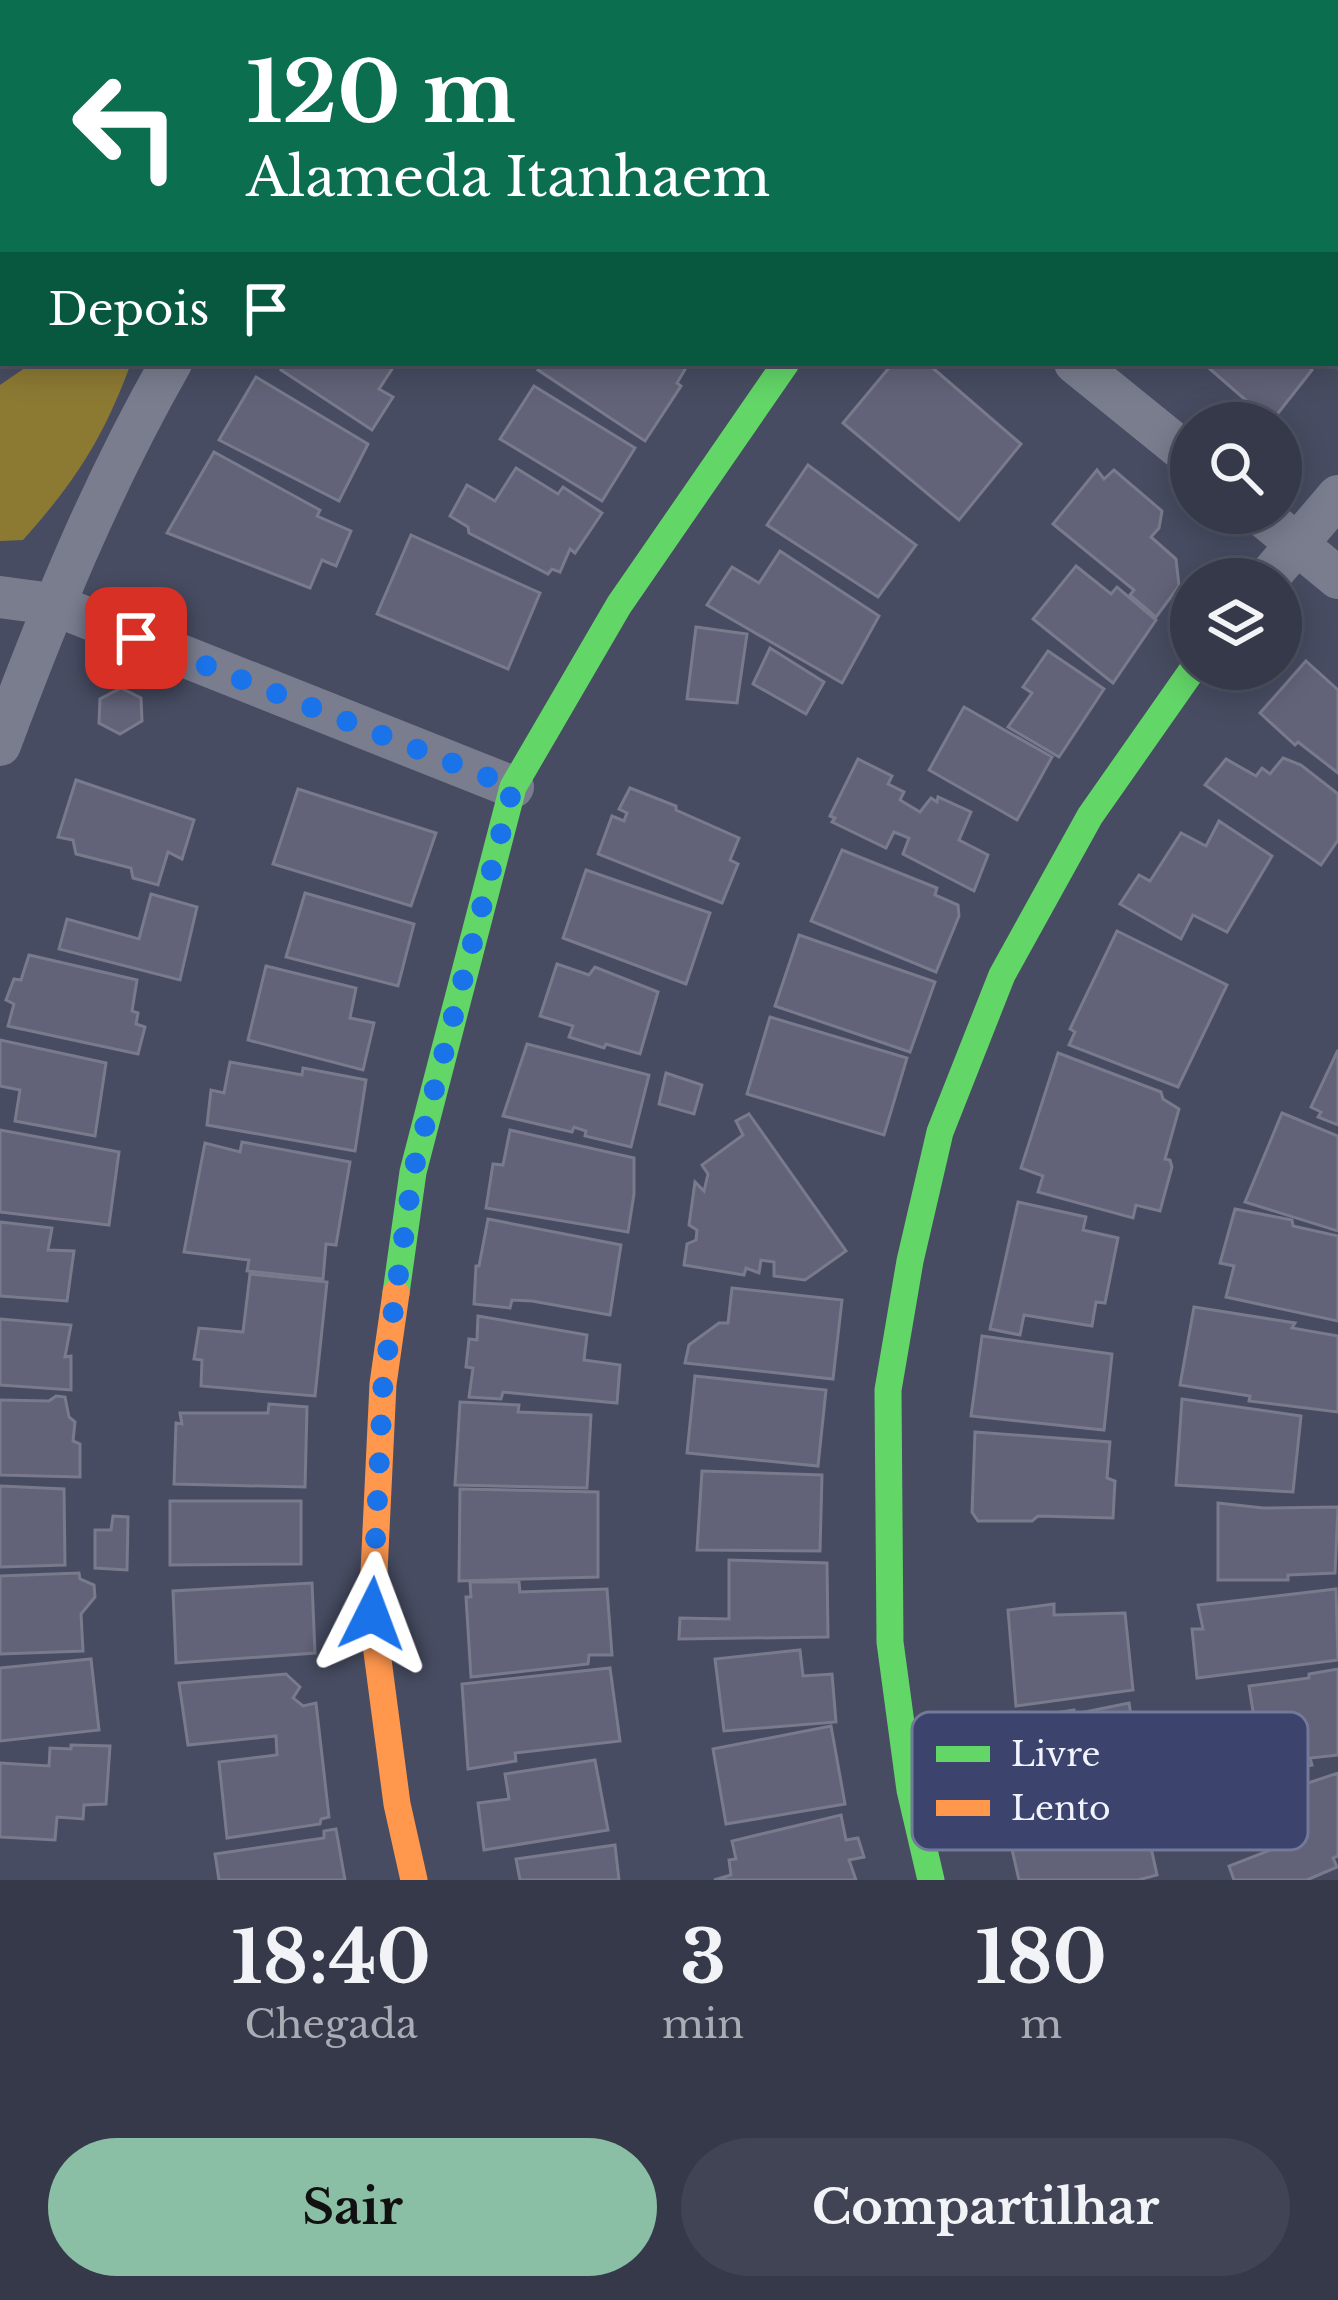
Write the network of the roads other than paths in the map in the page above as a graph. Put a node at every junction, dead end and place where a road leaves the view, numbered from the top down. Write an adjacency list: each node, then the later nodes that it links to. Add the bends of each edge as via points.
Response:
1 (169, 366): 11 (street)
2 (783, 366): 14 (street, via 619,605)
3 (1079, 366): 4 (street)
4 (1170, 441)
5 (1338, 496): 7 (street)
6 (1285, 534): 7 (street)
7 (1297, 544): 8 (street); 9 (street)
8 (1285, 558)
9 (1338, 578)
10 (0, 597): 11 (street)
11 (52, 604): 13 (street); 14 (street)
12 (1178, 690): 15 (street, via 1090,816 1002,975 940,1132 888,1390 890,1642)
13 (0, 745)
14 (513, 787): 17 (street, via 413,1172 383,1384 372,1614)
15 (912, 1799)
16 (924, 1850): 18 (street)
17 (414, 1880)
18 (931, 1880)

